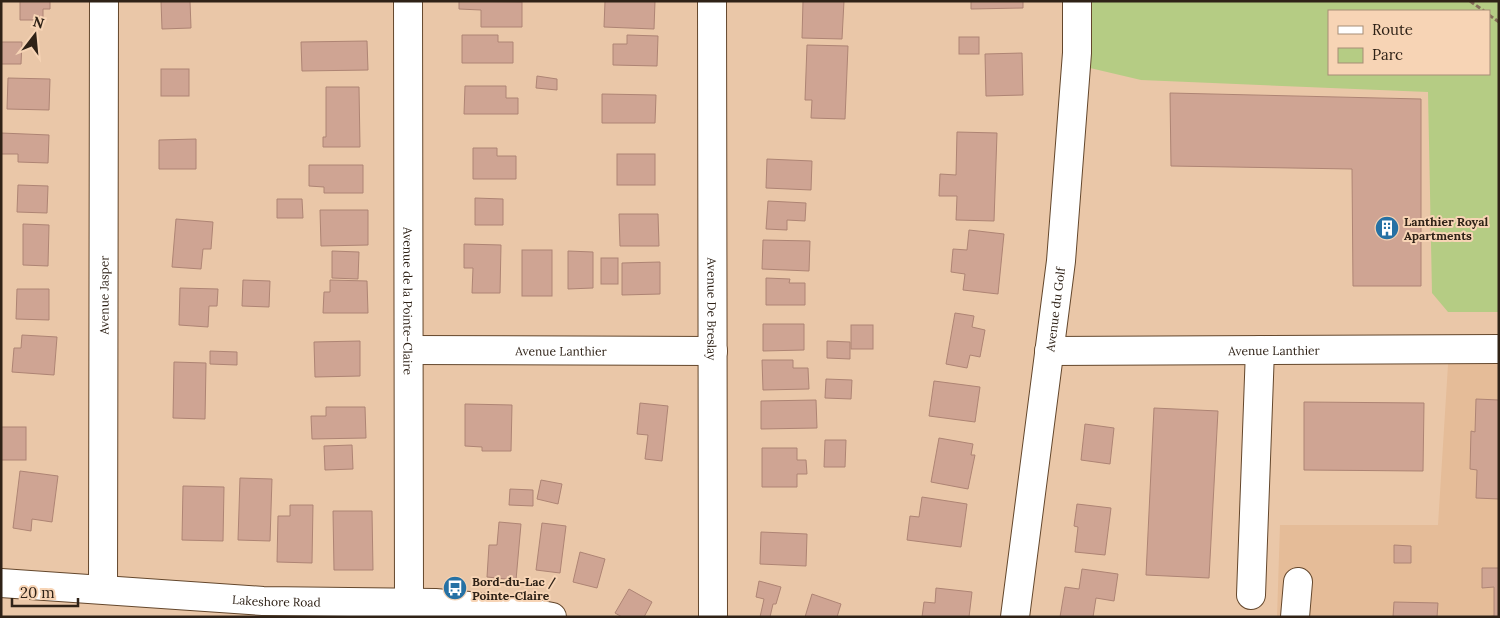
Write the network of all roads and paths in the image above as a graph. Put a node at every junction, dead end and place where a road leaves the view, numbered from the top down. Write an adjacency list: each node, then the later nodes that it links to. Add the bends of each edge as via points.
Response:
1 (104, 1): 14 (street, Avenue Jasper)
2 (408, 1): 8 (street, Avenue de la Pointe-Claire)
3 (712, 1): 10 (street, Avenue De Breslay)
4 (1077, 1): 11 (street, Avenue du Golf, via 1077,53 1061,261)
5 (1470, 1): 6 (path)
6 (1483, 10)
7 (1499, 349): 9 (street, Avenue Lanthier)
8 (409, 350): 10 (street, Avenue Lanthier); 16 (street, Avenue de la Pointe-Claire)
9 (1260, 350): 11 (street, Avenue Lanthier); 15 (street)
10 (713, 351): 18 (street, Avenue De Breslay)
11 (1049, 351): 19 (street, Avenue du Golf)
12 (1298, 582): 20 (street)
13 (1, 583): 14 (street, Lakeshore Road)
14 (103, 589): 16 (street, Lakeshore Road, via 264,601)
15 (1252, 595)
16 (409, 602): 17 (street, Lakeshore Road, via 481,606)
17 (552, 617)
18 (713, 617)
19 (1015, 617)
20 (1295, 617)

